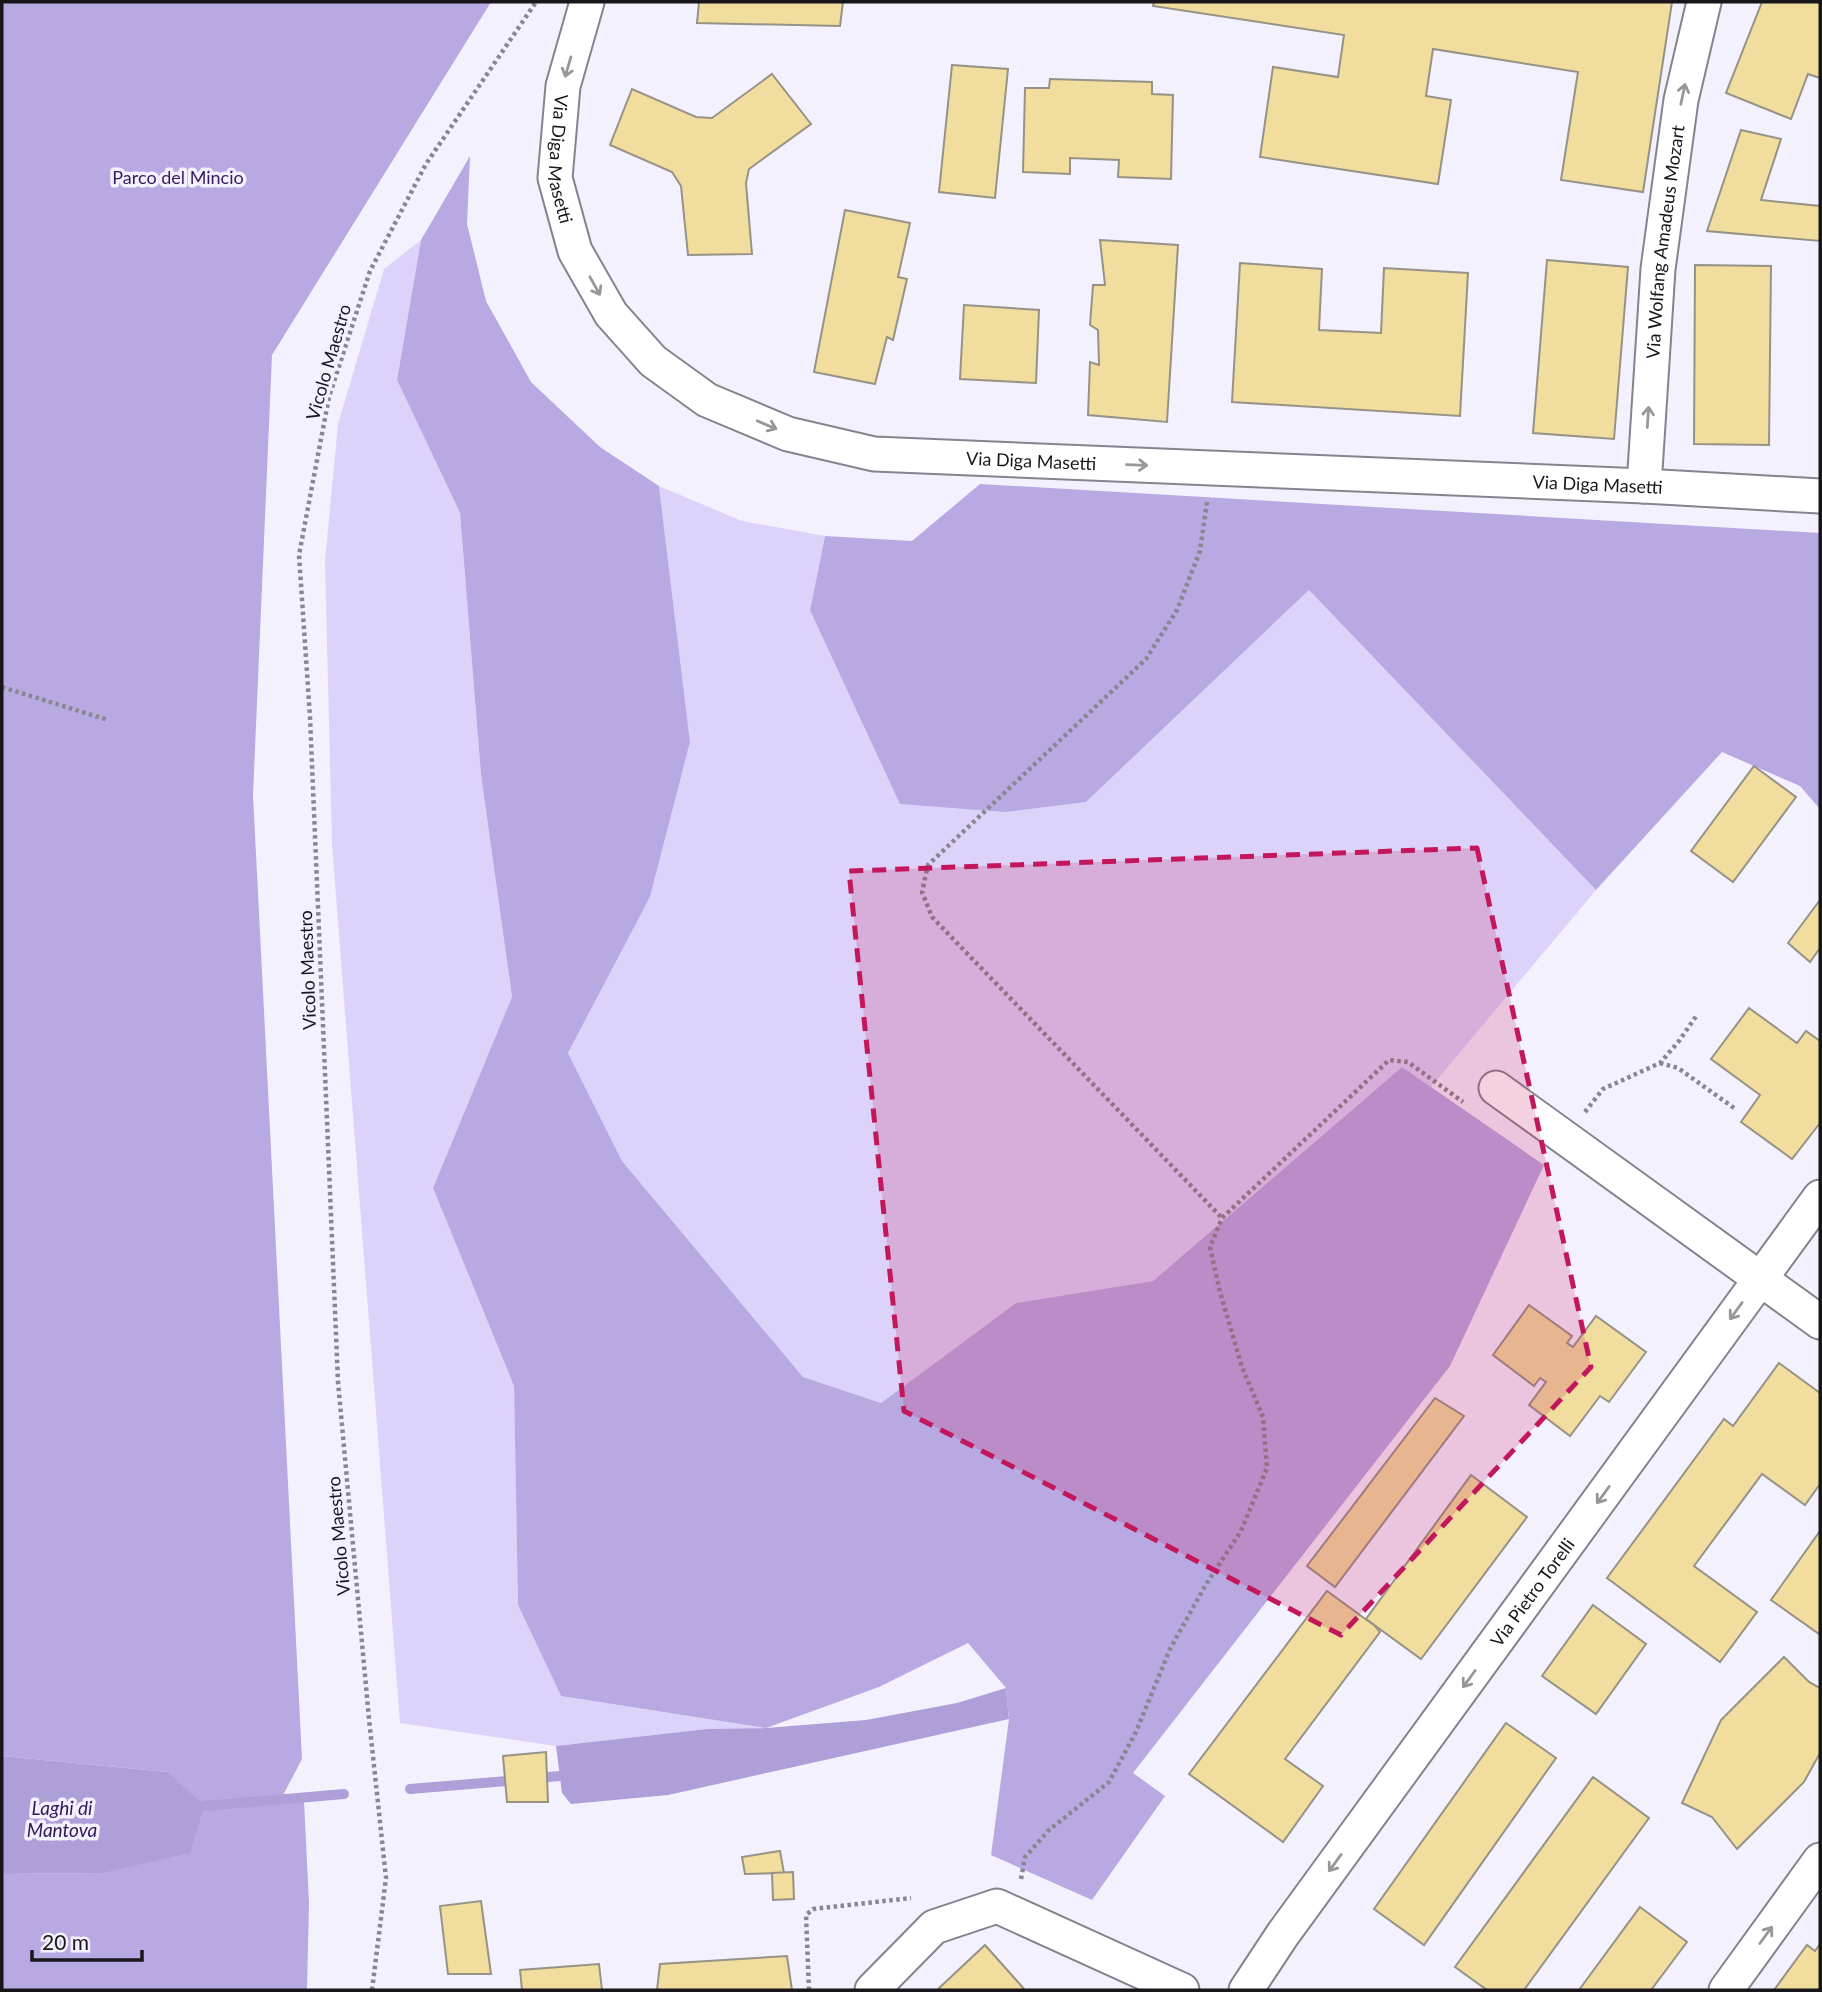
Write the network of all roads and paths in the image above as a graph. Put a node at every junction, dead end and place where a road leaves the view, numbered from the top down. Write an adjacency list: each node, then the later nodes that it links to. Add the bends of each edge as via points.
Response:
1 (536, 2): 20 (path, Vicolo Maestro, via 426,164 370,271 329,397 299,555 311,731 338,1382 386,1878)
2 (587, 2): 4 (street, Via Diga Masetti, one-way to 4, via 563,86 555,178 575,251 611,314 653,361 718,405 788,433 874,454)
3 (1704, 2): 5 (street, Via Wolfang Amadeus Mozart, one-way to 3, via 1658,269 1681,100)
4 (1212, 469): 5 (street, Via Diga Masetti); 15 (path, via 1200,551 1177,610 1146,659 928,865 922,892 932,917)
5 (1644, 486): 6 (street, Via Diga Masetti)
6 (1820, 496)
7 (2, 687): 8 (path)
8 (108, 720)
9 (1697, 1015): 10 (path)
10 (1660, 1063): 12 (path, via 1678,1069); 13 (path, via 1603,1089)
11 (1485, 1099): 13 (street); 15 (path, via 1408,1062 1389,1060)
12 (1734, 1108)
13 (1566, 1138): 16 (street)
14 (1820, 1197): 16 (street, Via Pietro Torelli)
15 (1222, 1218): 19 (path, via 1210,1247 1242,1367 1264,1417 1267,1468 1241,1531 1170,1649 1136,1731 1108,1782 1049,1830 1025,1857)
16 (1760, 1279): 17 (street); 23 (street, Via Pietro Torelli, one-way to 23)
17 (1820, 1322)
18 (1820, 1860): 24 (street, one-way to 18)
19 (1008, 1896): 21 (street, via 934,1927); 22 (street)
20 (372, 1990)
21 (872, 1990)
22 (1182, 1990)
23 (1246, 1990)
24 (1726, 1990)

